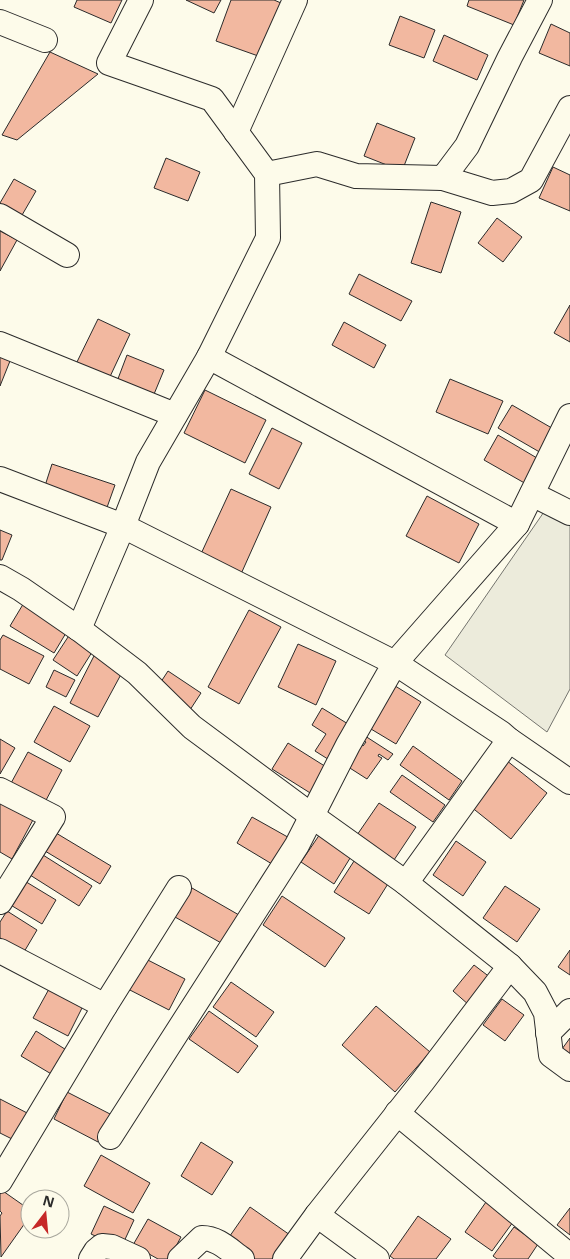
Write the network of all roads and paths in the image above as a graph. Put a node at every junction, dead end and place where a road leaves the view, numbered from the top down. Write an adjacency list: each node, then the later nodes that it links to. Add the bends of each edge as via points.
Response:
1 (141, 0): 7 (street, via 109,63 212,99)
2 (295, 0): 7 (street)
3 (540, 0): 9 (street, via 467,146)
4 (0, 22): 5 (street)
5 (44, 40)
6 (570, 108): 9 (street, via 531,180 512,191 492,193)
7 (236, 132): 8 (street)
8 (267, 174): 9 (street, via 317,164 356,176); 13 (street, via 268,238)
9 (443, 178)
10 (0, 216): 11 (street)
11 (67, 255)
12 (0, 344): 14 (street)
13 (209, 357): 14 (street); 19 (street)
14 (175, 415): 20 (street, via 148,462)
15 (570, 416): 17 (street)
16 (0, 479): 20 (street)
17 (532, 494): 18 (street); 19 (street)
18 (570, 513)
19 (517, 524): 23 (street)
20 (123, 526): 22 (street); 23 (street)
21 (0, 577): 22 (street)
22 (79, 629): 27 (street, via 136,673 192,727)
23 (395, 663): 24 (street); 27 (street)
24 (509, 740): 25 (street); 28 (street)
25 (570, 782)
26 (0, 790): 30 (street, via 53,817)
27 (312, 816): 28 (street); 38 (street, via 297,845)
28 (406, 883): 32 (street)
29 (179, 888): 33 (street)
30 (0, 902)
31 (0, 950): 33 (street)
32 (510, 966): 35 (street, via 535,992 546,1013); 37 (street)
33 (105, 1006): 39 (street)
34 (570, 1011): 35 (street)
35 (548, 1033): 36 (street, via 551,1055)
36 (570, 1068)
37 (397, 1114): 40 (street); 41 (street)
38 (110, 1137)
39 (0, 1181)
40 (317, 1215): 46 (street); 47 (street)
41 (570, 1256)
42 (91, 1259): 43 (street, via 102,1246)
43 (138, 1259)
44 (180, 1259): 45 (street, via 202,1238 210,1238)
45 (242, 1259)
46 (285, 1259)
47 (377, 1259)

